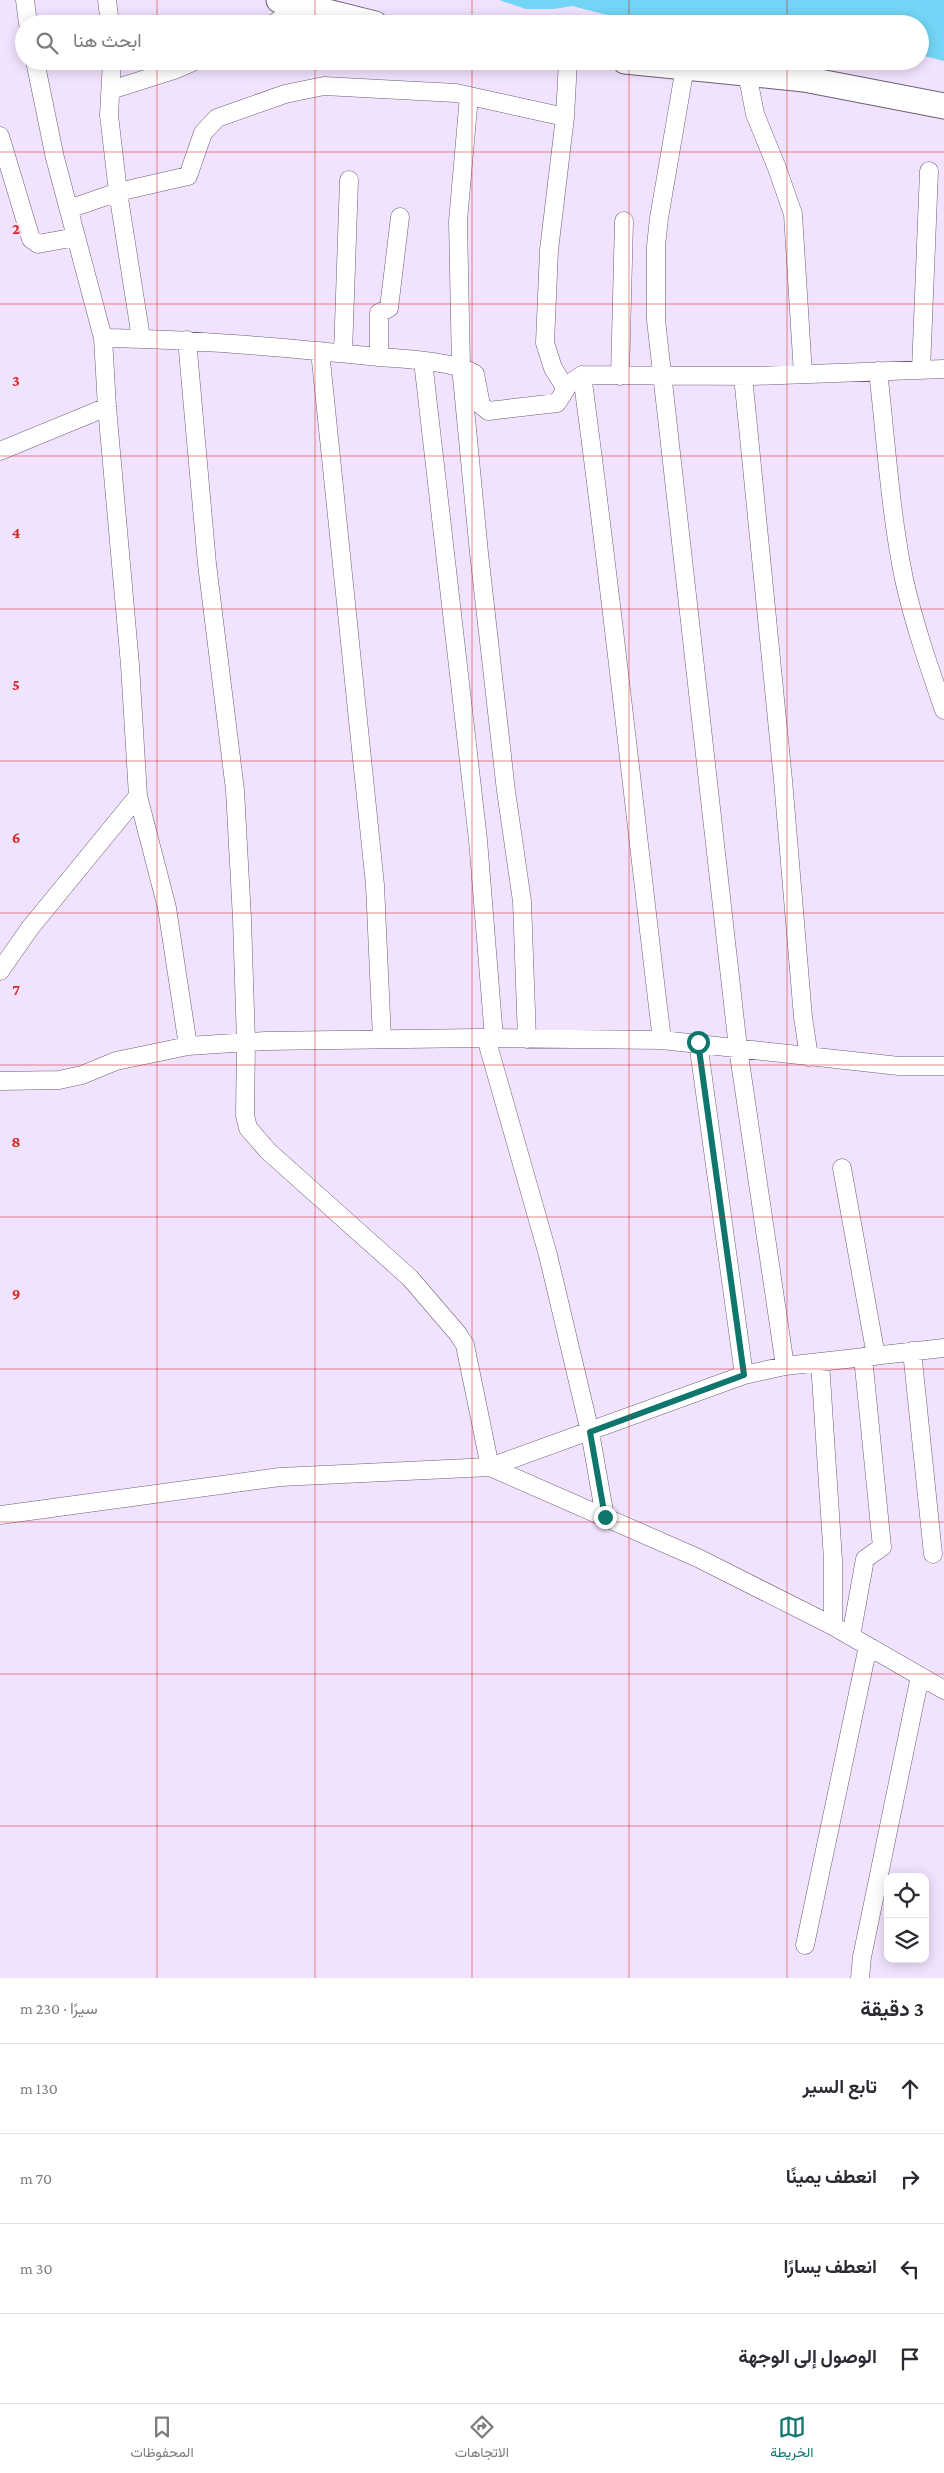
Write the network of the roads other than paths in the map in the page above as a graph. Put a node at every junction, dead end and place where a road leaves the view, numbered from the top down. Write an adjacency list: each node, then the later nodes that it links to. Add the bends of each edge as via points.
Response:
1 (25, 0): 4 (street)
2 (107, 0): 5 (street)
3 (291, 3): 6 (street); 7 (street)
4 (27, 15)
5 (109, 15)
6 (281, 15)
7 (339, 15)
8 (37, 70): 23 (street)
9 (112, 70): 15 (street)
10 (174, 70): 15 (street)
11 (568, 70): 18 (street)
12 (684, 70): 41 (street, via 656,246 656,320)
13 (716, 70): 14 (street)
14 (747, 73): 17 (street, via 804,79); 38 (street, via 754,114 793,214)
15 (111, 90): 22 (street, via 110,115)
16 (469, 96): 18 (street); 22 (street, via 420,90 324,86 285,94 213,121 203,133 188,176); 34 (street, via 458,221)
17 (944, 106)
18 (565, 117): 43 (street, via 549,250 545,342 553,368)
19 (0, 136): 26 (street, via 33,242 38,244)
20 (929, 171): 36 (street)
21 (349, 180): 31 (street)
22 (118, 192): 23 (street); 28 (street)
23 (69, 209): 26 (street)
24 (400, 216): 32 (street, via 389,308 379,314)
25 (624, 221): 40 (street)
26 (76, 236): 27 (street)
27 (103, 338): 28 (street); 44 (street)
28 (141, 338): 29 (street)
29 (187, 340): 30 (street); 53 (street, via 207,564 235,790)
30 (320, 351): 31 (street); 50 (street, via 375,885)
31 (343, 353): 32 (street)
32 (379, 357): 33 (street)
33 (423, 361): 34 (street); 49 (street, via 478,840)
34 (461, 367): 43 (street, via 475,374 480,405 488,411 557,403); 51 (street, via 481,573 522,901)
35 (944, 369): 36 (street)
36 (921, 370): 37 (street)
37 (878, 372): 38 (street); 46 (street, via 904,578 916,630)
38 (803, 374): 42 (street)
39 (582, 375): 40 (street); 43 (street); 52 (street)
40 (620, 376): 41 (street)
41 (664, 376): 42 (street); 56 (street)
42 (743, 376): 57 (street)
43 (566, 389)
44 (107, 407): 45 (street); 47 (street)
45 (0, 451)
46 (944, 710)
47 (138, 796): 48 (street, via 30,928); 55 (street, via 167,908)
48 (0, 971)
49 (490, 1038): 50 (street); 51 (street); 67 (street, via 548,1255)
50 (382, 1039): 53 (street)
51 (527, 1039): 52 (street)
52 (662, 1040): 54 (street)
53 (246, 1042): 55 (street); 68 (street, via 245,1114 248,1128 268,1151 410,1278 458,1334 465,1345)
54 (698, 1042): 56 (street); 66 (street)
55 (188, 1046): 59 (street, via 116,1061 82,1075 59,1080)
56 (738, 1048): 57 (street); 65 (street)
57 (809, 1057): 58 (street, via 898,1066)
58 (944, 1066)
59 (0, 1081)
60 (842, 1168): 63 (street)
61 (944, 1348): 62 (street)
62 (912, 1352): 63 (street); 71 (street)
63 (869, 1356): 64 (street); 73 (street, via 882,1547 865,1559)
64 (820, 1362): 65 (street); 72 (street, via 833,1560)
65 (785, 1366): 66 (street)
66 (744, 1375): 67 (street)
67 (590, 1432): 68 (street); 70 (street)
68 (490, 1467): 69 (street, via 280,1477); 70 (street)
69 (0, 1515)
70 (605, 1517): 72 (street, via 698,1558)
71 (933, 1554)
72 (833, 1626): 73 (street)
73 (851, 1636): 74 (street)
74 (868, 1646): 75 (street); 77 (street)
75 (920, 1676): 76 (street); 78 (street)
76 (944, 1690)
77 (804, 1945)
78 (860, 1978)

